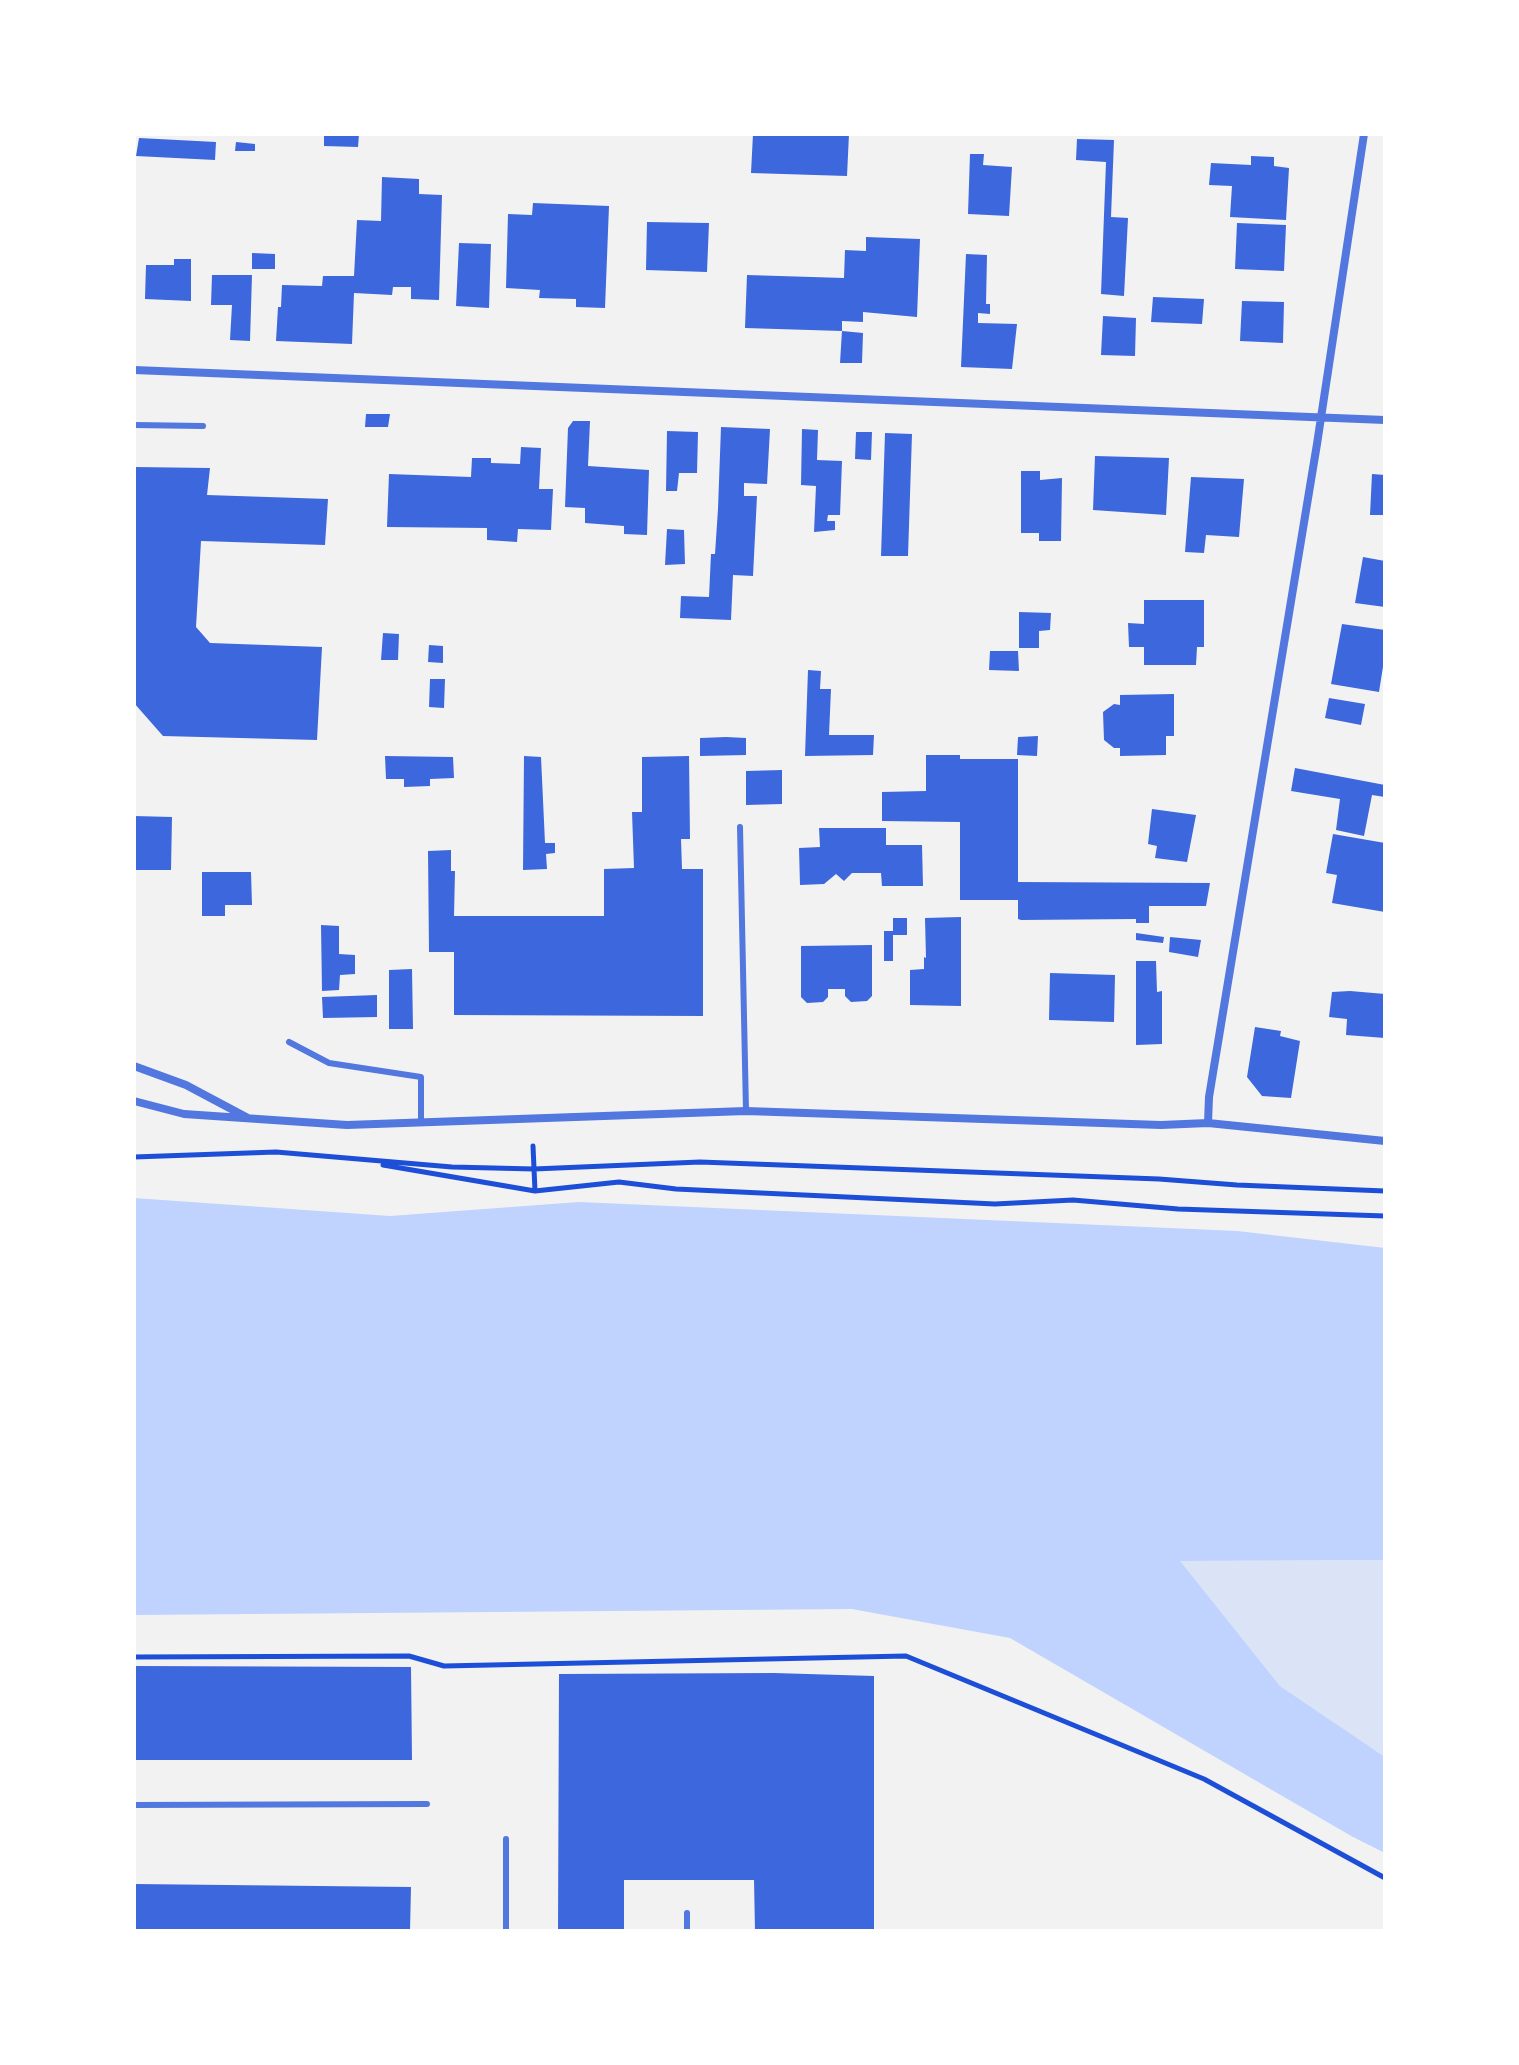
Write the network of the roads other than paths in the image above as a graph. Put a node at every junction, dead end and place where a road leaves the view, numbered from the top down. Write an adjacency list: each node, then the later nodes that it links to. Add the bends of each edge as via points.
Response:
1 (1364, 134): 3 (street)
2 (134, 370): 3 (street)
3 (1321, 418): 4 (street); 14 (street)
4 (1385, 420)
5 (134, 425): 6 (lane)
6 (203, 426)
7 (740, 827): 11 (lane)
8 (289, 1042): 13 (lane, via 329,1063 421,1077)
9 (134, 1066): 12 (street, via 186,1085)
10 (134, 1101): 12 (street, via 184,1114)
11 (746, 1111): 13 (street); 14 (street)
12 (253, 1120): 13 (street)
13 (421, 1123)
14 (1208, 1123): 15 (street)
15 (1385, 1141)
16 (427, 1804): 17 (lane)
17 (134, 1805)
18 (506, 1839): 20 (lane)
19 (687, 1913): 21 (lane)
20 (506, 1931)
21 (687, 1931)

